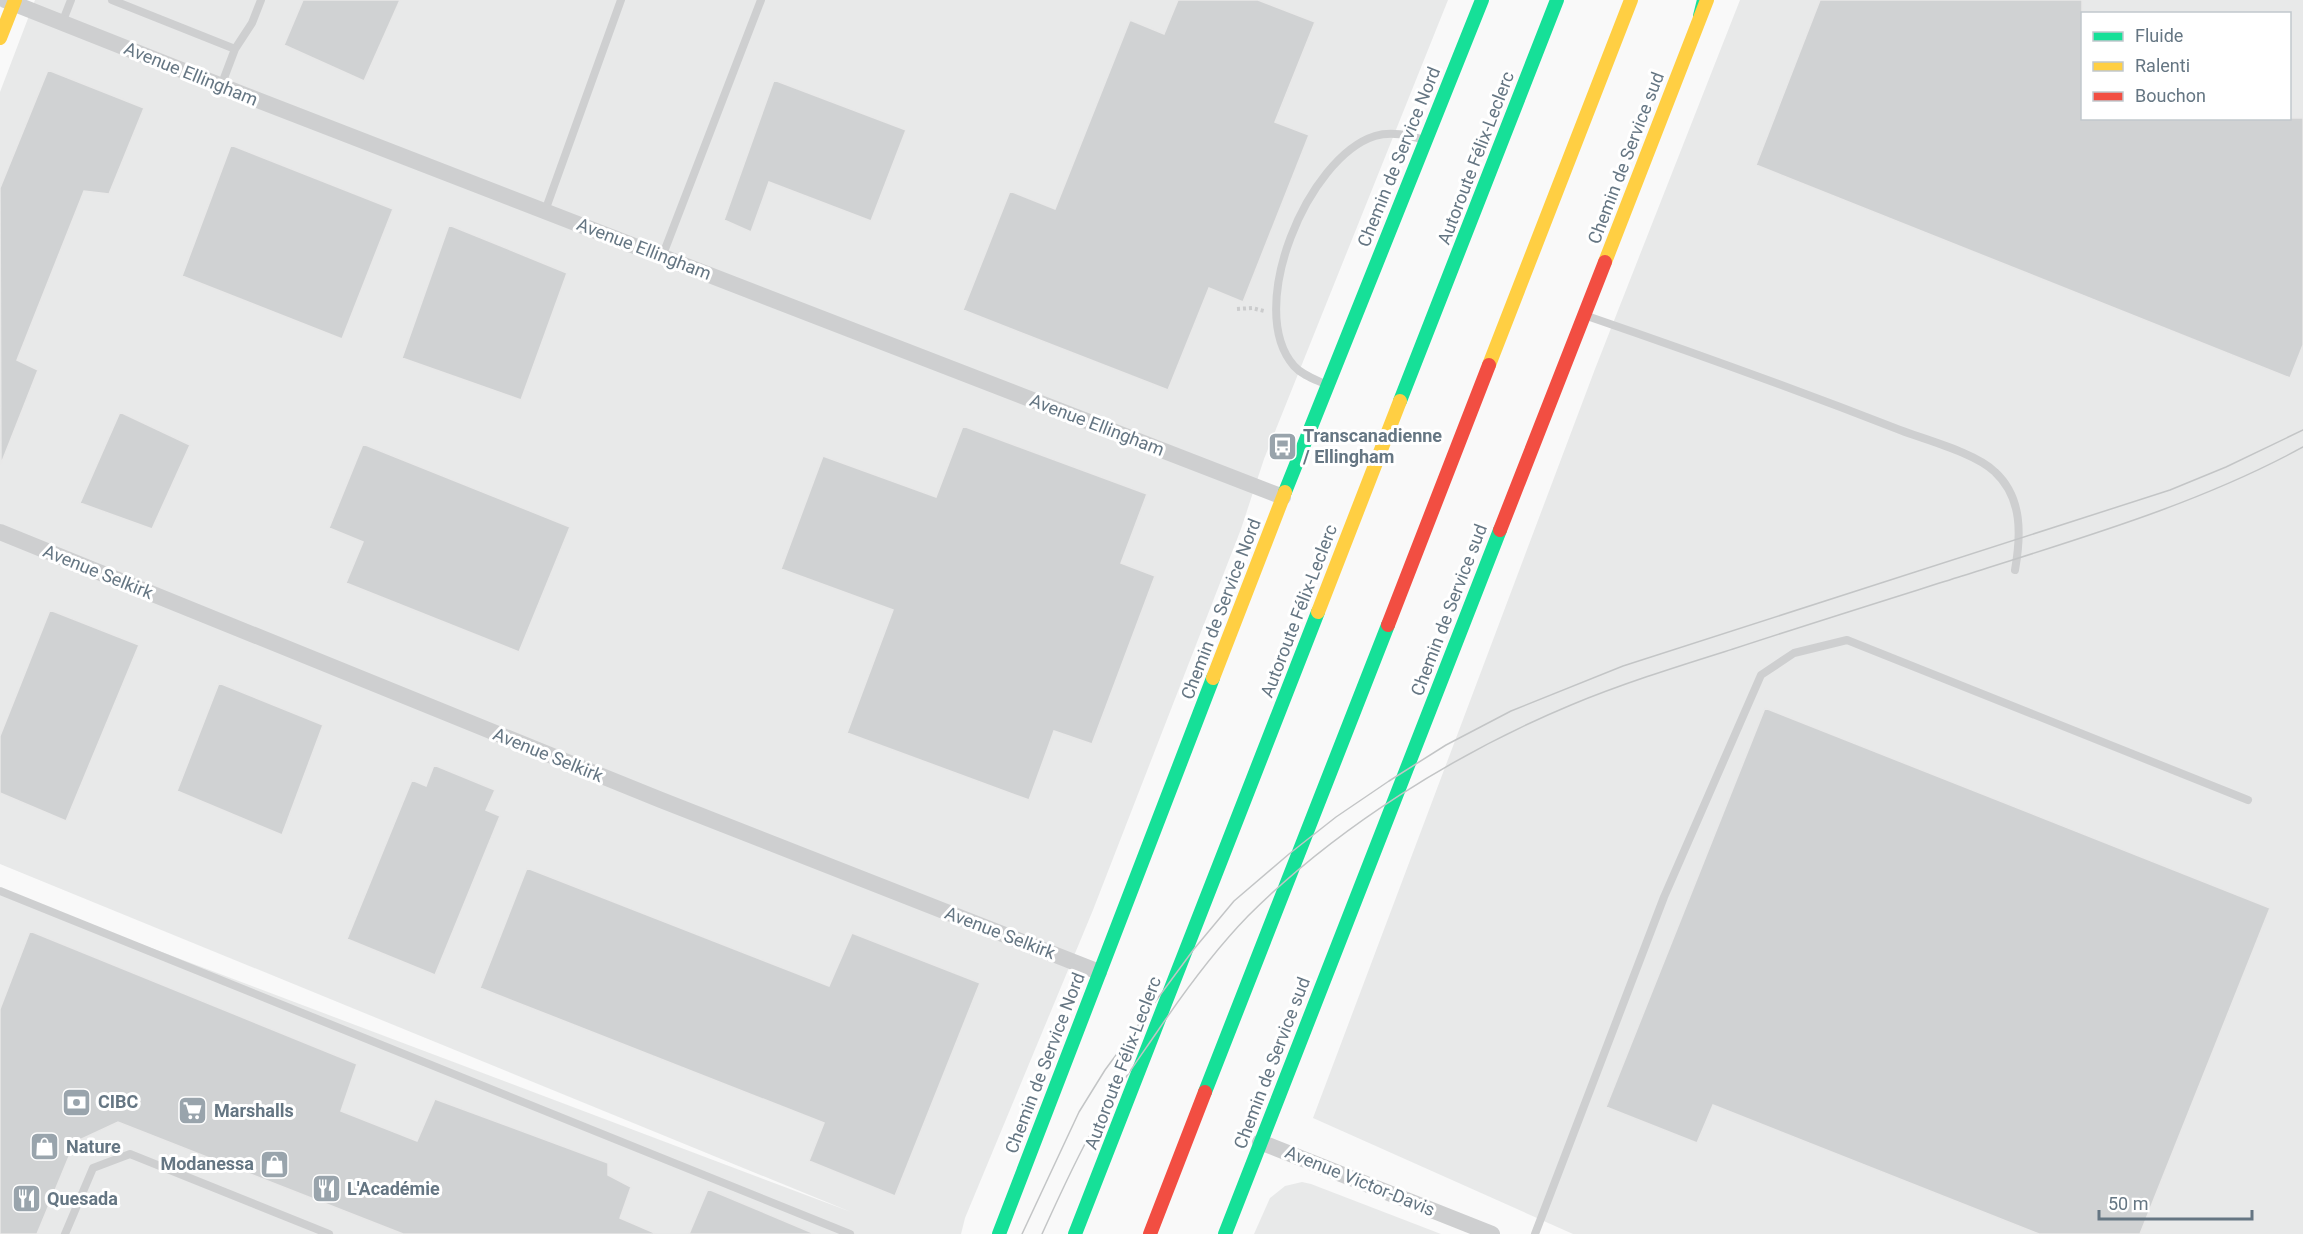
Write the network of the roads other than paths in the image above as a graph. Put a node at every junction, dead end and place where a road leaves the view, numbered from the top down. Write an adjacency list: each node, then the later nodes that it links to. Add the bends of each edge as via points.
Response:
1 (72, 0): 11 (lane)
2 (112, 0): 13 (lane)
3 (261, 0): 13 (lane)
4 (621, 0): 16 (lane)
5 (761, 0): 17 (lane)
6 (1482, 0): 15 (main road, Chemin de Service Nord)
7 (1557, 0): 31 (main road, Autoroute Félix-Leclerc)
8 (1630, 0): 32 (main road)
9 (1706, 0): 18 (main road, Chemin de Service sud)
10 (11, 1): 11 (street, Avenue Ellingham); 12 (main road)
11 (62, 23): 14 (street, Avenue Ellingham)
12 (0, 38)
13 (235, 49): 14 (lane)
14 (220, 86): 16 (street, Avenue Ellingham)
15 (1425, 140): 19 (main road, Chemin de Service Nord); 19 (lane, via 1401,134 1376,136 1346,153 1314,190 1290,238 1280,273 1276,312 1281,340 1287,357 1300,372)
16 (545, 211): 17 (street, Avenue Ellingham)
17 (662, 257): 20 (street, Avenue Ellingham)
18 (1584, 315): 22 (lane, via 1862,415 1985,464 2004,482 2016,508 2019,527); 26 (main road, Chemin de Service sud)
19 (1328, 385): 20 (main road, Chemin de Service Nord)
20 (1283, 497): 25 (main road, Chemin de Service Nord)
21 (0, 532): 25 (street, Avenue Selkirk, via 661,800)
22 (2015, 570)
23 (2248, 800): 35 (lane, via 1846,640 1794,653 1761,675 1664,897)
24 (0, 891): 29 (lane)
25 (1099, 972): 30 (main road, Chemin de Service Nord)
26 (1260, 1142): 33 (main road, Chemin de Service sud); 34 (street, Avenue Victor-Davis)
27 (65, 1234): 28 (lane, via 93,1168 130,1154)
28 (329, 1234)
29 (850, 1234)
30 (999, 1234)
31 (1076, 1234)
32 (1150, 1234)
33 (1225, 1234)
34 (1492, 1234)
35 (1535, 1234)

